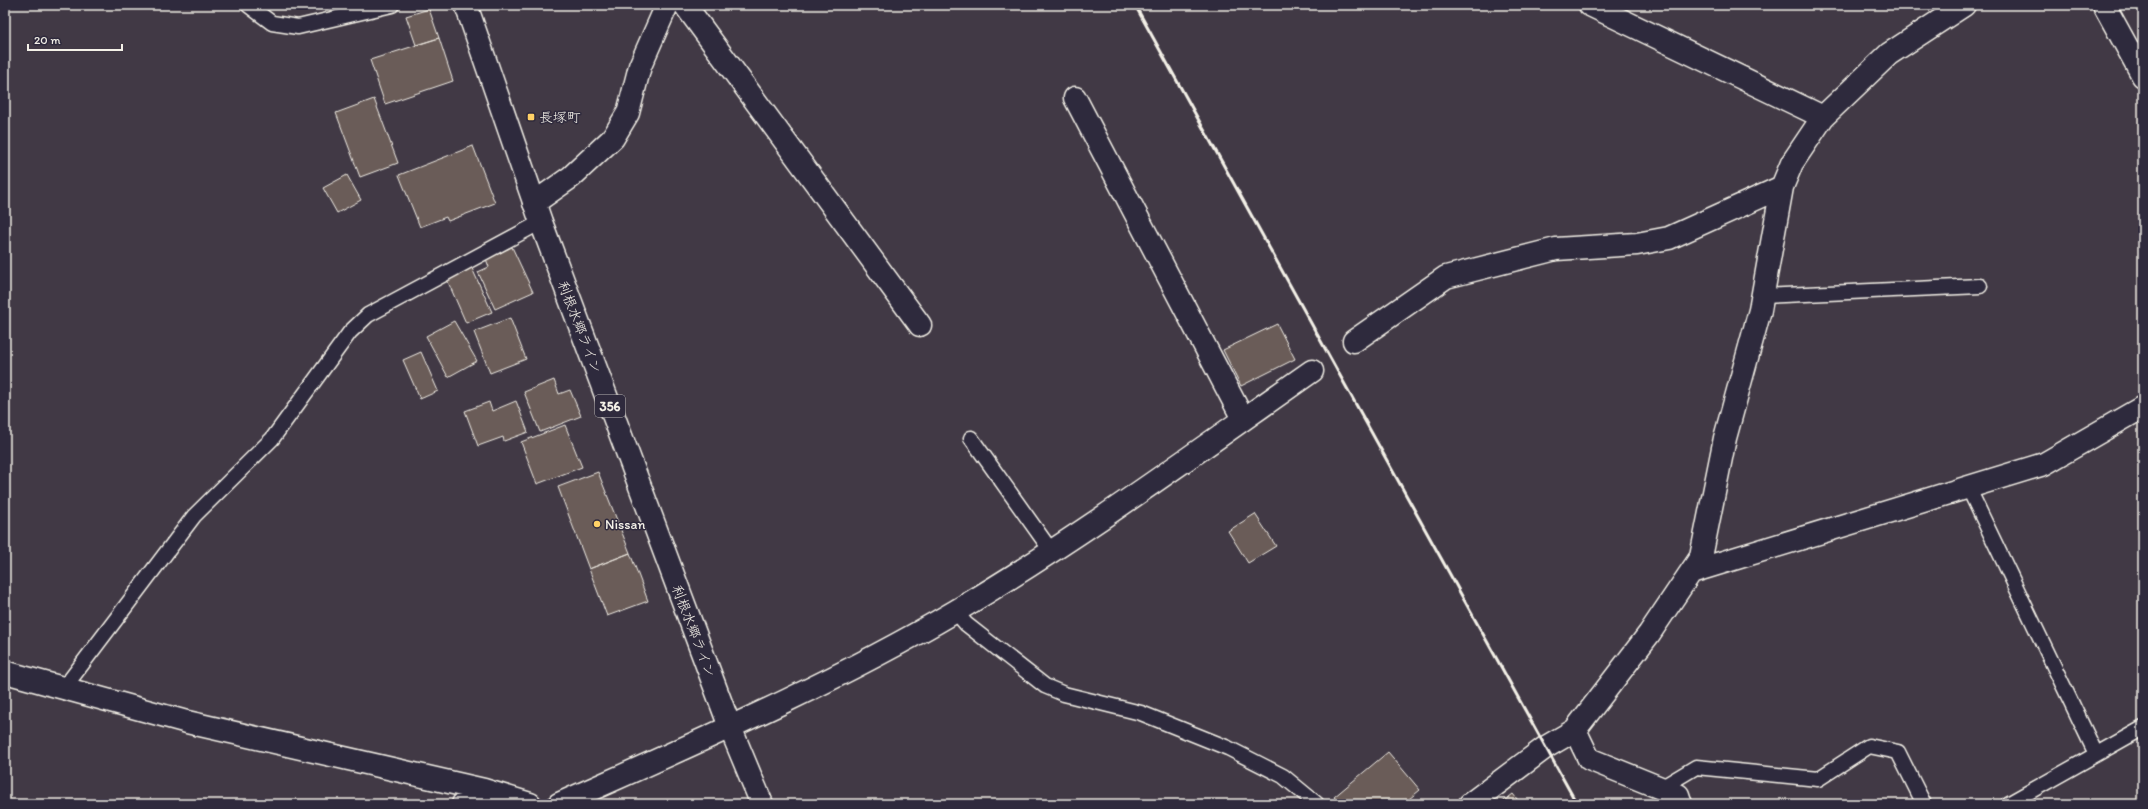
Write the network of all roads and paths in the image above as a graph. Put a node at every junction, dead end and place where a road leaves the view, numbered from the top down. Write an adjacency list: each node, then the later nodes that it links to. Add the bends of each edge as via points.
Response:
1 (248, 5): 2 (lane, via 272,23 298,27)
2 (392, 5)
3 (466, 5): 13 (main road, 利根水郷ライン / 356)
4 (667, 5): 13 (main road, via 640,66 628,112 613,138)
5 (685, 5): 16 (main road)
6 (1590, 5): 11 (main road)
7 (1964, 5): 11 (main road, via 1889,54)
8 (2104, 5): 9 (main road)
9 (2143, 76)
10 (1075, 98): 20 (main road)
11 (1823, 117): 12 (main road, via 1792,163)
12 (1782, 187): 15 (main road); 17 (main road, via 1669,238 1637,244 1556,248 1446,277)
13 (537, 213): 27 (lane, via 368,315 350,332 272,439 194,516); 28 (main road, 利根水郷ライン / 356)
14 (1980, 286): 15 (lane)
15 (1763, 296): 24 (main road, via 1725,438 1701,558)
16 (920, 325)
17 (1354, 341)
18 (1312, 371): 20 (main road)
19 (2143, 407): 22 (main road, via 2044,464)
20 (1243, 419): 23 (main road)
21 (971, 438): 23 (lane)
22 (1968, 487): 24 (main road); 31 (lane)
23 (1052, 552): 25 (main road)
24 (1691, 572): 30 (main road, via 1649,634)
25 (955, 611): 28 (main road, via 833,679); 38 (lane, via 966,624 1045,686 1064,694 1141,713 1228,748 1283,776)
26 (5, 672): 27 (main road)
27 (64, 688): 33 (main road, via 186,722)
28 (730, 727): 36 (main road); 37 (main road, 利根水郷ライン / 356)
29 (2143, 728): 31 (lane)
30 (1575, 730): 32 (main road, via 1589,759); 39 (main road, via 1546,747)
31 (2096, 754): 42 (lane)
32 (1661, 788): 40 (main road, via 1678,795); 41 (lane, via 1696,768 1818,779 1869,746 1898,752)
33 (484, 790): 34 (main road); 35 (main road)
34 (463, 804)
35 (530, 804)
36 (559, 804)
37 (762, 804)
38 (1317, 804)
39 (1470, 804)
40 (1681, 804)
41 (1924, 804)
42 (2008, 804)

